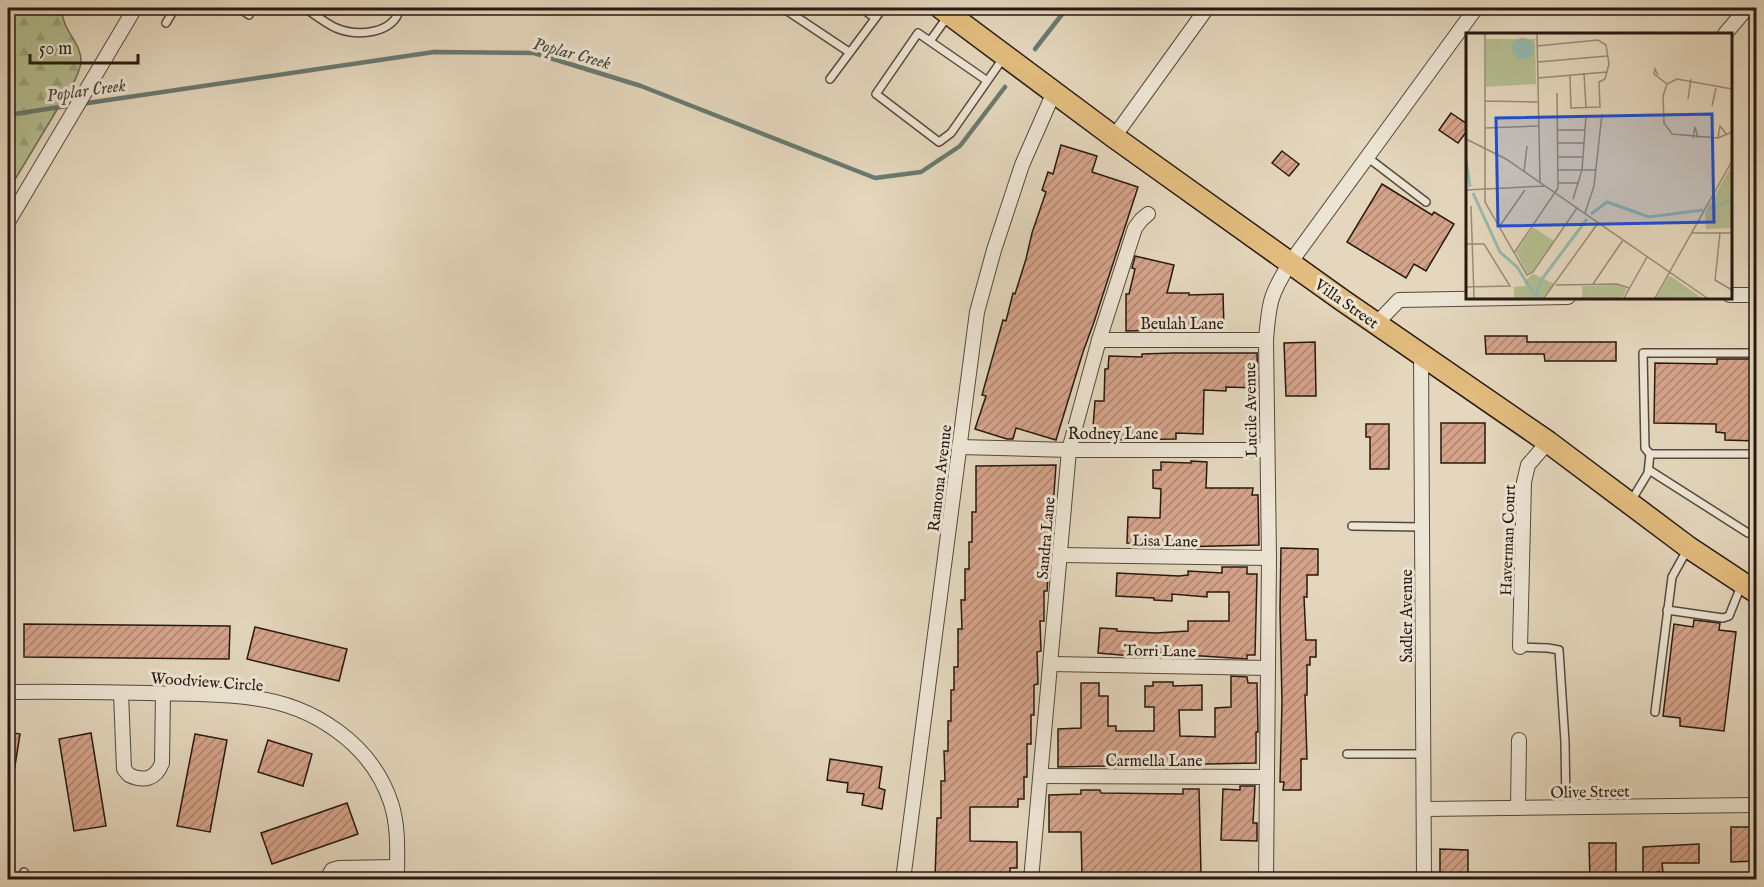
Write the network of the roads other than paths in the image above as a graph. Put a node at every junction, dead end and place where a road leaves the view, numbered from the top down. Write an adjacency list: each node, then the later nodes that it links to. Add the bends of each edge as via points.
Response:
1 (135, 8): 27 (street)
2 (175, 8): 15 (lane)
3 (239, 8): 13 (lane)
4 (305, 8): 5 (lane, via 337,28 359,33 381,30 398,15)
5 (400, 8)
6 (783, 8): 18 (lane)
7 (861, 8): 14 (lane)
8 (883, 8): 14 (lane)
9 (1207, 8): 23 (street)
10 (1476, 8): 24 (street, Lucile Avenue)
11 (1747, 8): 16 (street)
12 (946, 10): 17 (lane); 19 (main road, Villa Street)
13 (249, 15)
14 (875, 18): 18 (lane)
15 (166, 23)
16 (1726, 33)
17 (930, 41): 21 (lane); 21 (lane, via 918,33 876,94 939,142 951,133)
18 (849, 52): 20 (lane)
19 (1005, 56): 21 (lane); 22 (main road, Villa Street)
20 (830, 79)
21 (986, 80)
22 (1054, 92): 23 (main road, Villa Street); 38 (street, Ramona Avenue, via 1022,165 991,261 978,312)
23 (1114, 137): 28 (main road, Villa Street)
24 (1367, 157): 25 (lane); 28 (street, Lucile Avenue)
25 (1426, 202)
26 (1148, 214): 34 (street, Sandra Lane, via 1136,228)
27 (8, 222)
28 (1290, 263): 32 (main road, Villa Street); 33 (street, Lucile Avenue, via 1273,290)
29 (1731, 295): 30 (street)
30 (1756, 295)
31 (1492, 298): 32 (street, via 1399,300)
32 (1377, 323): 35 (main road, Villa Street)
33 (1266, 339): 34 (street, Beulah Lane); 40 (street, Lucile Avenue)
34 (1099, 340): 39 (street, Sandra Lane)
35 (1420, 353): 37 (main road, Villa Street); 46 (street, Sadler Avenue)
36 (1756, 353): 41 (lane, via 1644,353)
37 (1548, 442): 44 (main road, Villa Street); 53 (street, Haverman Court, via 1528,465 1524,482)
38 (959, 447): 39 (street, Rodney Lane); 71 (street, Ramona Avenue)
39 (1069, 450): 40 (street, Rodney Lane); 49 (street, Sandra Lane)
40 (1266, 450): 50 (street, Lucile Avenue)
41 (1647, 451): 42 (lane); 43 (lane)
42 (1756, 454)
43 (1649, 470): 44 (lane); 47 (lane, via 1748,533)
44 (1630, 503): 48 (main road, Villa Street)
45 (1352, 526): 46 (lane)
46 (1422, 527): 62 (street, Sadler Avenue)
47 (1756, 533)
48 (1688, 547): 51 (main road, Villa Street); 52 (lane, via 1672,577)
49 (1060, 555): 50 (street, Lisa Lane); 54 (street, Sandra Lane)
50 (1269, 558): 55 (street, Lucile Avenue)
51 (1749, 588): 52 (lane, via 1729,616 1723,618)
52 (1667, 610): 59 (lane)
53 (1520, 647): 67 (lane, via 1558,650)
54 (1051, 664): 55 (street, Torri Lane); 63 (street, Sandra Lane)
55 (1268, 668): 64 (street, Lucile Avenue)
56 (8, 692): 57 (street, Woodview Circle)
57 (121, 693): 58 (street, Woodview Circle); 58 (street, via 124,769 129,775 144,779 159,772 162,763)
58 (163, 694): 69 (street, Woodview Circle, via 277,702 307,714 352,742 380,778 394,814)
59 (1655, 712)
60 (1519, 740): 66 (street)
61 (1347, 754): 62 (lane)
62 (1424, 754): 68 (street, Sadler Avenue)
63 (1042, 776): 64 (street, Carmella Lane); 72 (street, Sandra Lane)
64 (1266, 777): 73 (street, Lucile Avenue)
65 (1756, 805): 67 (street, Olive Street)
66 (1518, 808): 67 (street, Olive Street); 68 (street, Olive Street)
67 (1566, 808)
68 (1425, 809): 74 (street, Sadler Avenue)
69 (397, 873): 70 (street, via 339,868)
70 (326, 879)
71 (903, 879)
72 (1031, 879)
73 (1266, 879)
74 (1424, 879)

